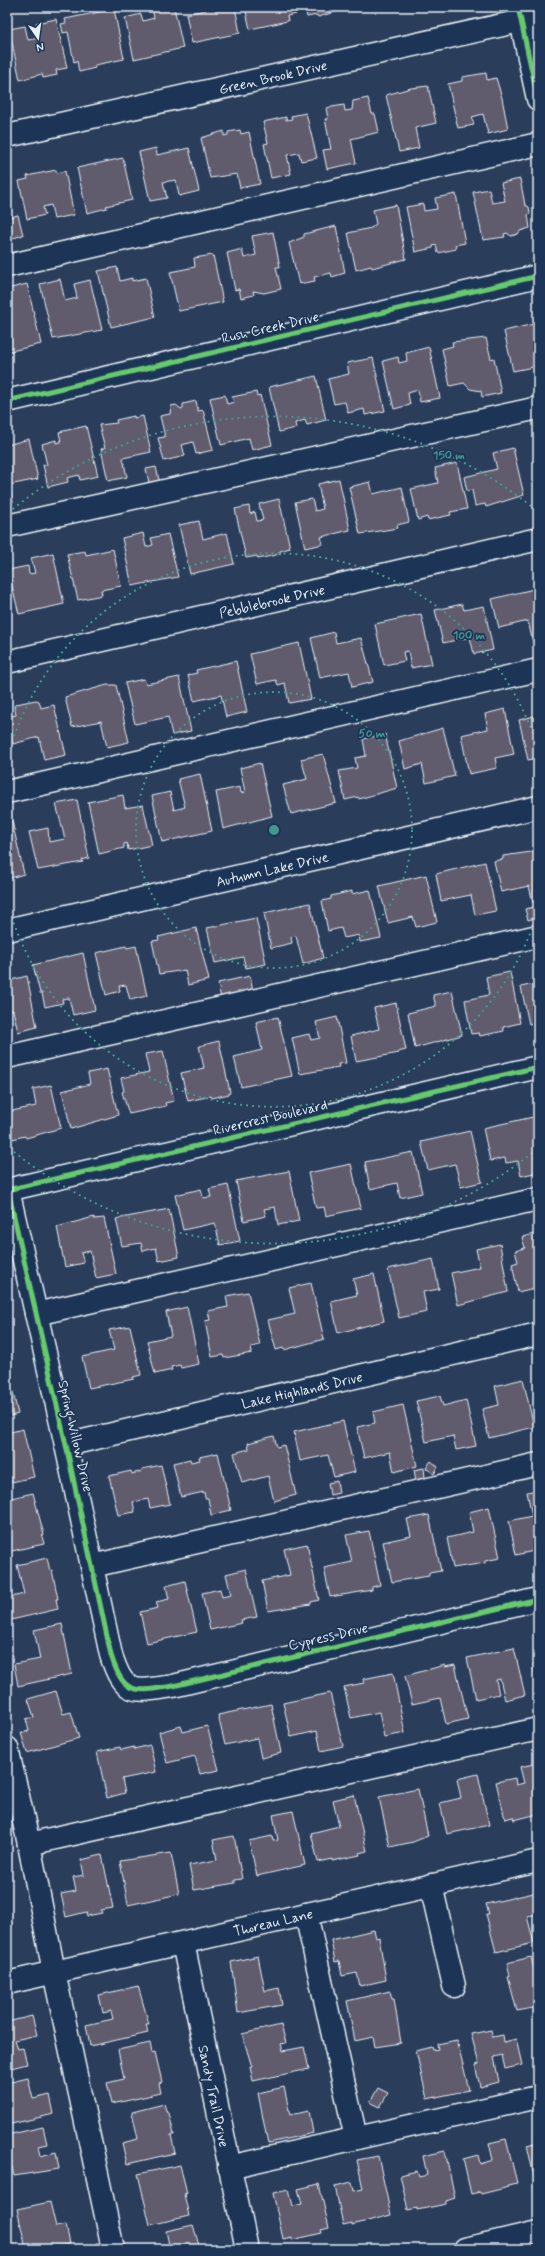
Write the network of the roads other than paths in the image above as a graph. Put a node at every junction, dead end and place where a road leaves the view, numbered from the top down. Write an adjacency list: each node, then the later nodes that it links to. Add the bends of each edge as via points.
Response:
1 (526, 15): 2 (street); 3 (street, Green Brook Drive)
2 (538, 99)
3 (7, 136)
4 (538, 144): 5 (street)
5 (7, 266)
6 (538, 276): 7 (street, Rush Creek Drive)
7 (7, 401)
8 (538, 408): 9 (street)
9 (7, 526)
10 (538, 539): 11 (street, Pebblebrook Drive)
11 (7, 662)
12 (538, 670): 13 (street)
13 (7, 792)
14 (538, 807): 15 (street, Autumn Lake Drive)
15 (7, 930)
16 (538, 936): 17 (street)
17 (7, 1058)
18 (538, 1067): 19 (street, Rivercrest Boulevard)
19 (7, 1190): 21 (street, Spring Willow Drive)
20 (538, 1199): 21 (street)
21 (36, 1314): 23 (street, Spring Willow Drive)
22 (538, 1334): 23 (street, Lake Highlands Drive)
23 (66, 1445): 25 (street, Spring Willow Drive)
24 (538, 1464): 25 (street)
25 (92, 1566): 27 (street, Spring Willow Drive, via 111,1655)
26 (538, 1600): 27 (street, Cypress Drive, via 173,1686 135,1690)
27 (124, 1685)
28 (538, 1729): 30 (street)
29 (7, 1748): 30 (street)
30 (29, 1844): 35 (street)
31 (538, 1861): 32 (street, Thoreau Lane)
32 (432, 1885): 33 (street, Thoreau Lane); 37 (street)
33 (306, 1914): 34 (street, Thoreau Lane); 39 (street)
34 (183, 1943): 35 (street, Thoreau Lane); 40 (street, Sandy Trail Drive)
35 (54, 1972): 36 (street, Thoreau Lane); 42 (street)
36 (7, 1983)
37 (454, 1986)
38 (538, 2097): 39 (street)
39 (356, 2138): 40 (street)
40 (229, 2167): 43 (street, Sandy Trail Drive)
41 (538, 2232): 44 (street)
42 (113, 2249)
43 (247, 2249)
44 (465, 2249)

